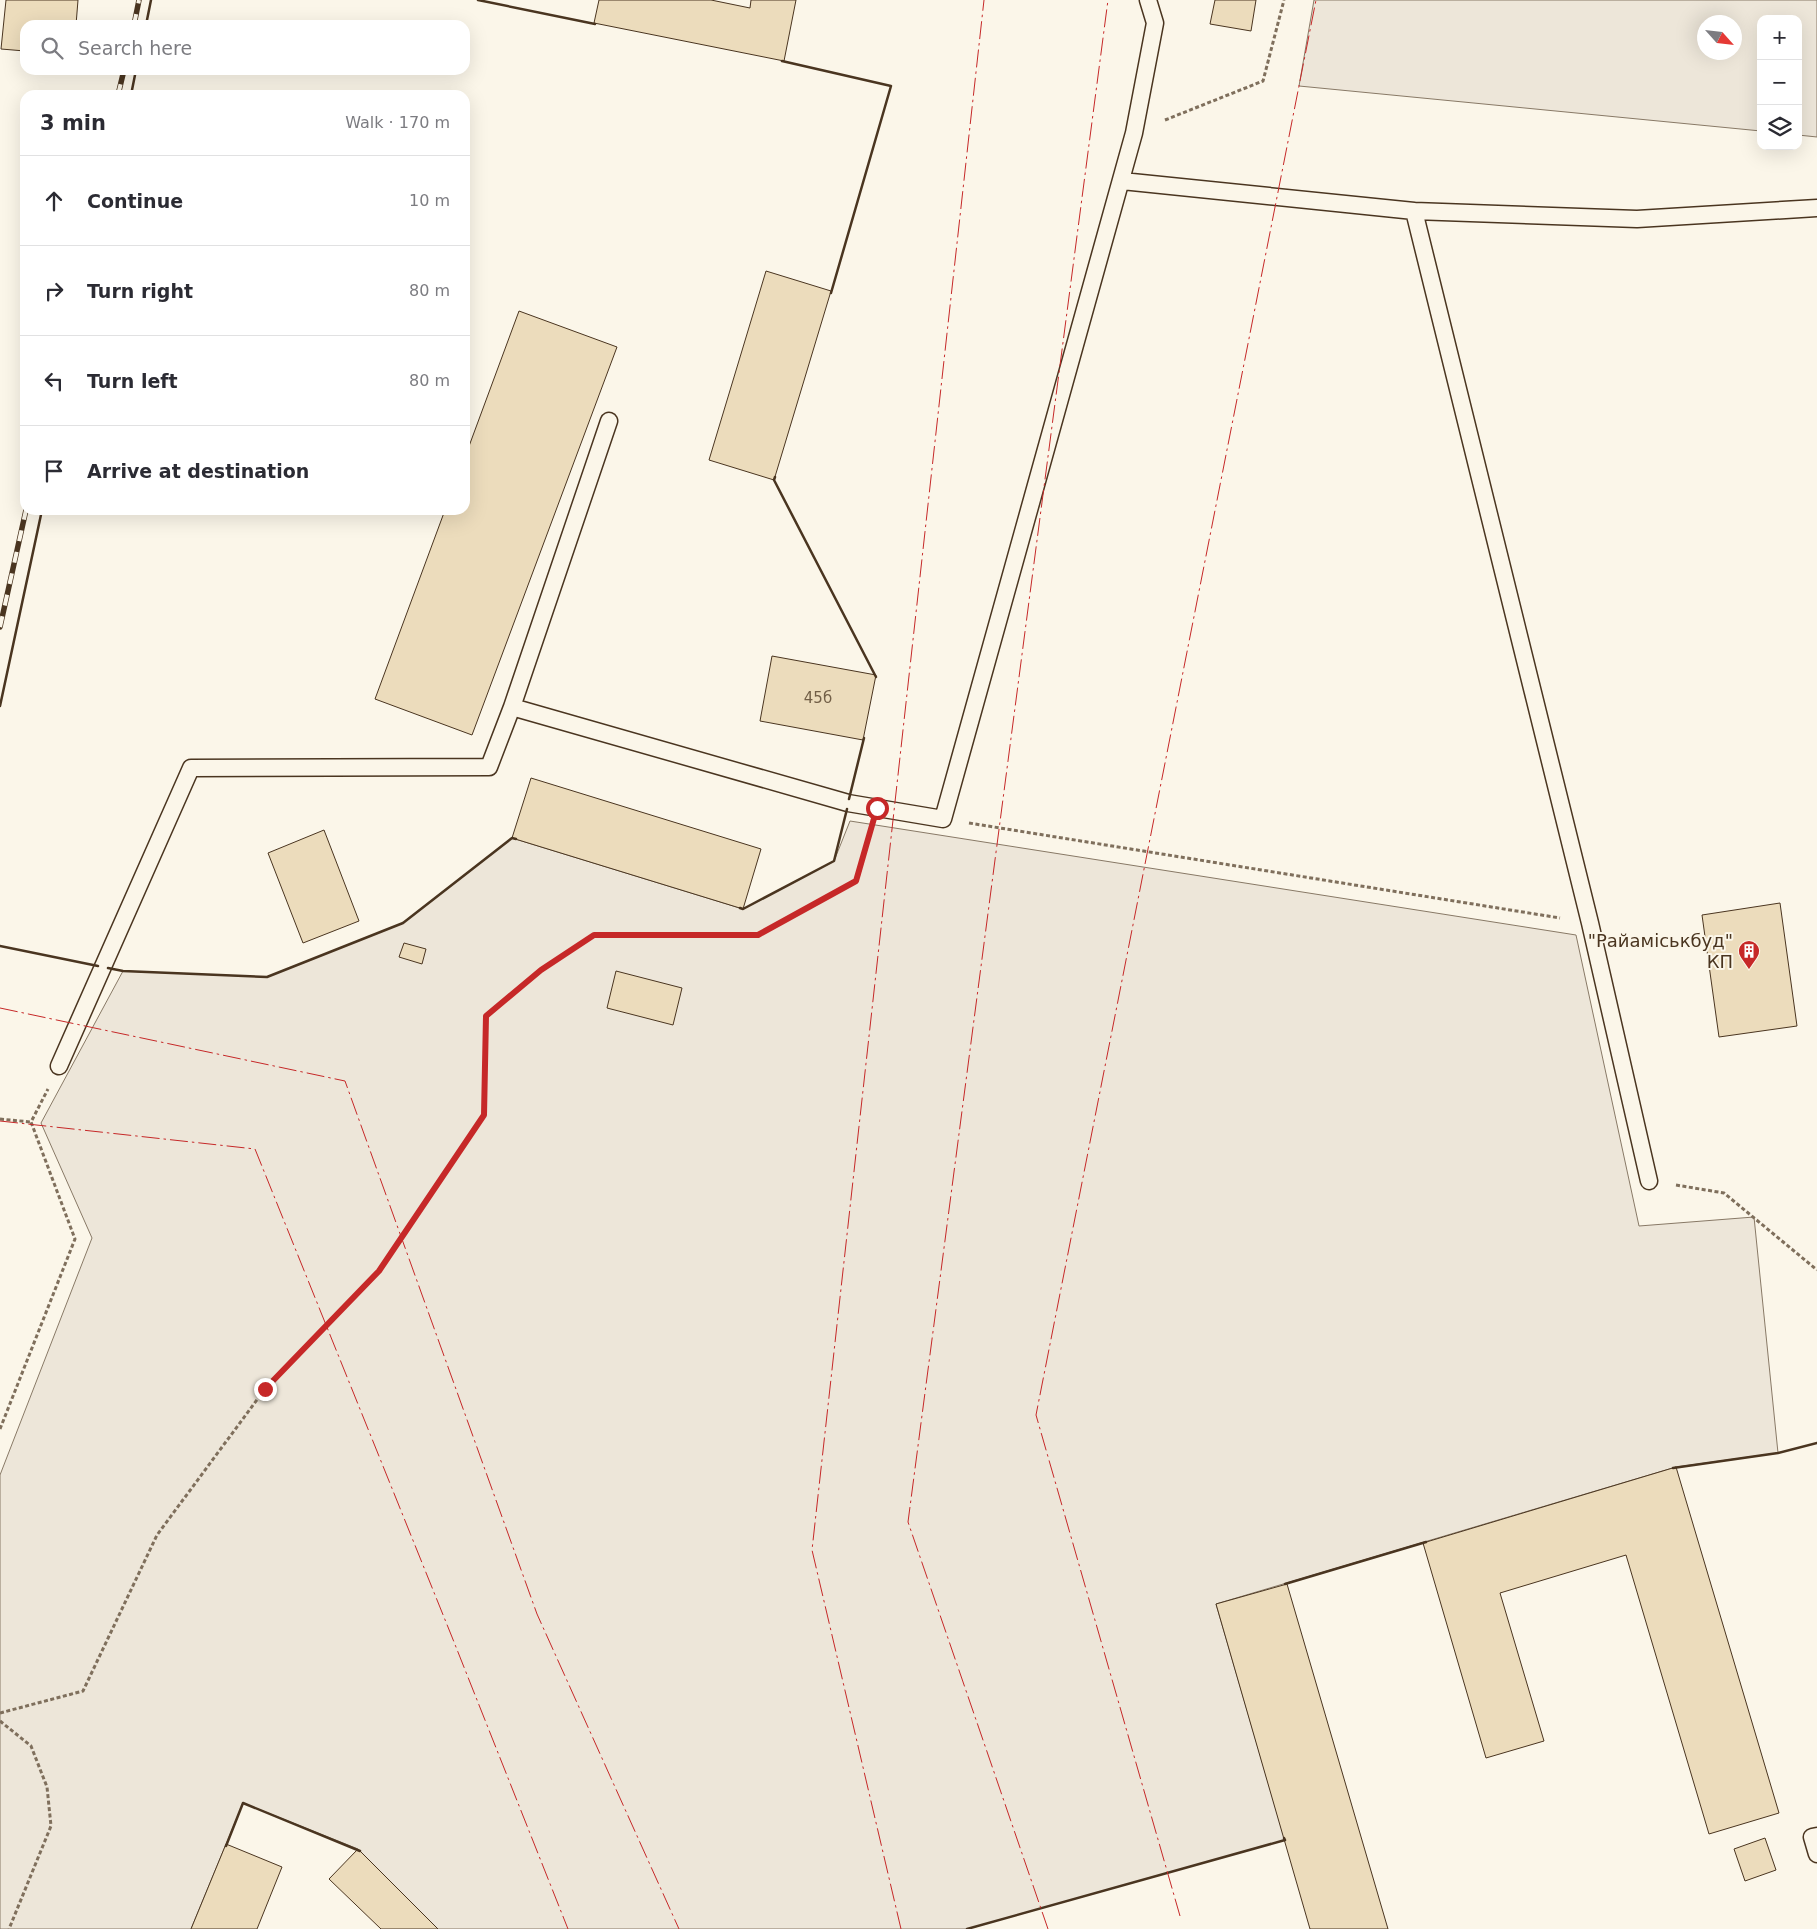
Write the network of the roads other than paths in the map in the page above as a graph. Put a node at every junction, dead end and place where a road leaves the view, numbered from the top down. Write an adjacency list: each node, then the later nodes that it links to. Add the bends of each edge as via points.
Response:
1 (1148, 0): 2 (lane, via 1155,24)
2 (1122, 181): 4 (lane); 6 (lane, via 943,819 848,804)
3 (1817, 208): 4 (lane, via 1637,219)
4 (1414, 211): 8 (lane, via 1590,923)
5 (609, 421): 6 (lane)
6 (512, 707): 7 (lane, via 488,767 191,768)
7 (59, 1066)
8 (1649, 1181)
9 (1817, 1836): 10 (lane, via 1812,1837)
10 (1817, 1854)

